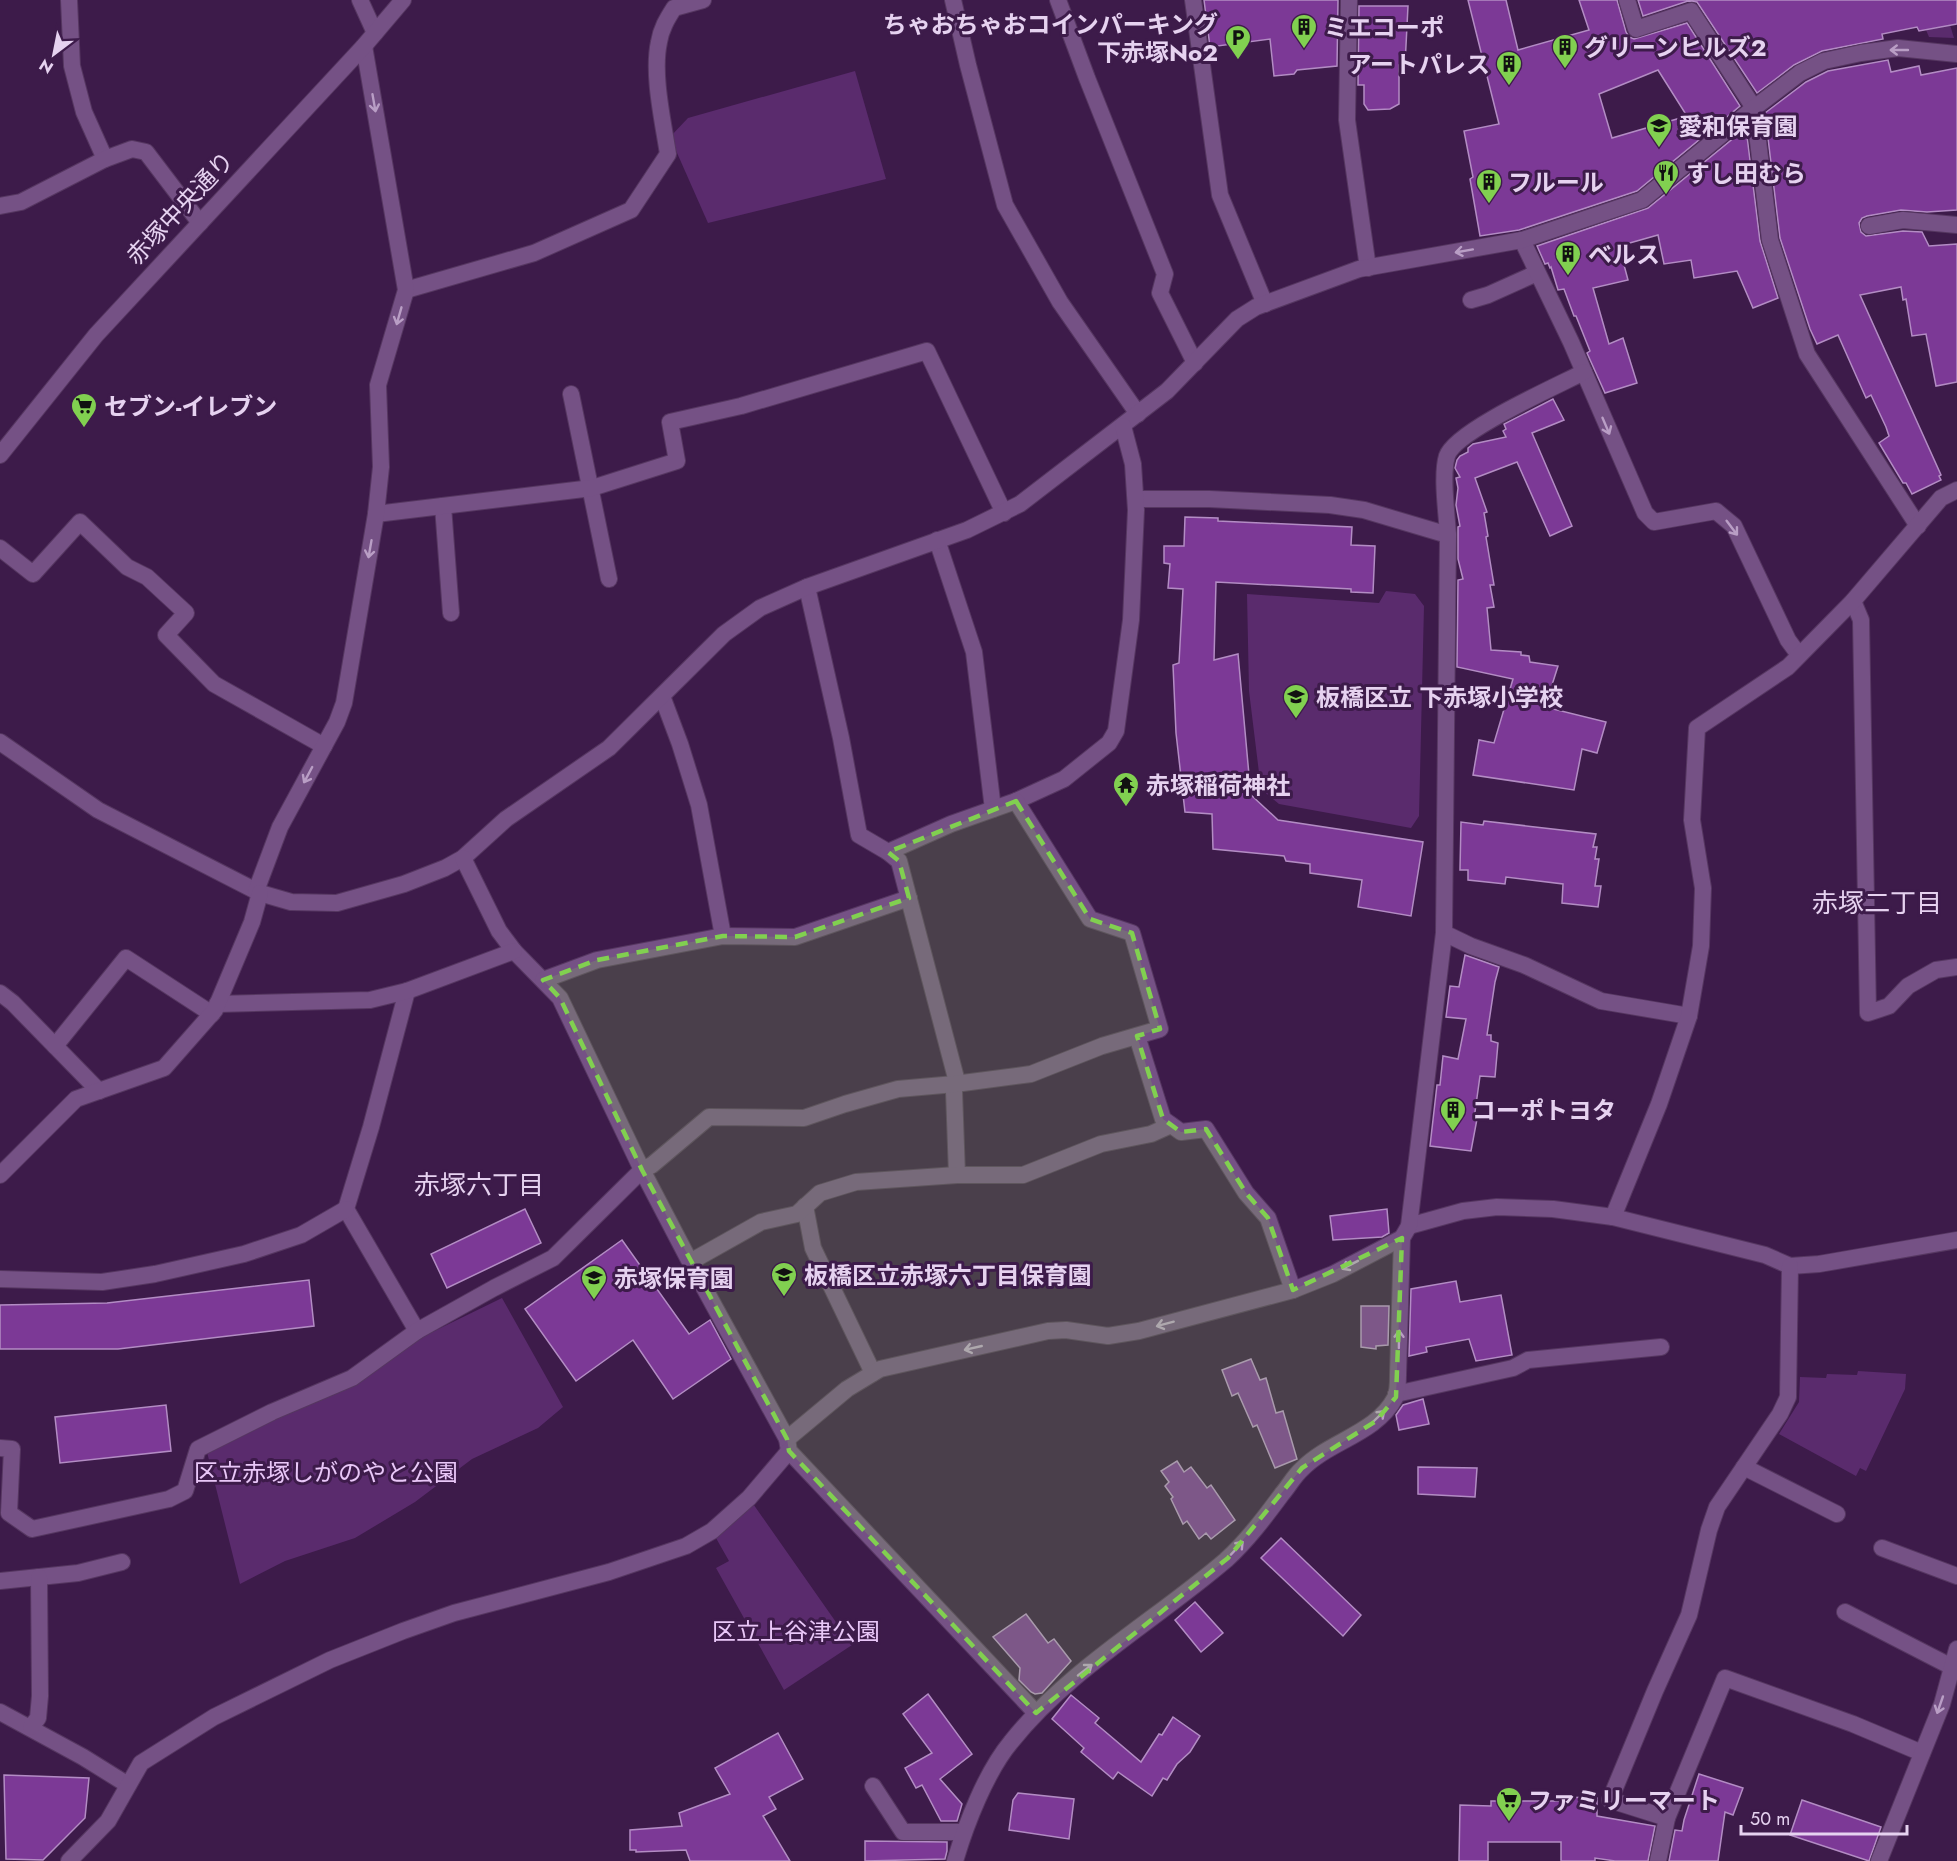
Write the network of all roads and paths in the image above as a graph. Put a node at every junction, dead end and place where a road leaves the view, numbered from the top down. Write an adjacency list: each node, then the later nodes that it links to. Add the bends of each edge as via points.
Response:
1 (69, 0): 14 (street, via 72,66 84,112)
2 (360, 0): 10 (street)
3 (403, 0): 10 (street, 赤塚中央通り)
4 (703, 0): 22 (street, via 674,8 663,26 658,43 658,88 668,154 632,210 534,253)
5 (953, 0): 28 (street, via 1005,205 1060,302)
6 (1058, 0): 25 (street, via 1165,273 1160,292)
7 (1193, 0): 24 (street, via 1220,195)
8 (1349, 0): 20 (street, via 1347,120)
9 (1627, 0): 13 (street, via 1635,29 1691,11)
10 (375, 33): 11 (street, 赤塚中央通り)
11 (364, 46): 16 (street, 赤塚中央通り); 22 (street, one-way to 22)
12 (1957, 54): 13 (street, one-way to 13, via 1898,48 1824,61 1800,73)
13 (1754, 108): 19 (street, via 1642,200); 37 (street, via 1770,240 1807,354)
14 (105, 159): 15 (street, via 21,202); 16 (street, via 132,149 146,152)
15 (0, 206)
16 (200, 223): 30 (street, 赤塚中央通り, via 96,335)
17 (1869, 225): 18 (street, via 1903,220)
18 (1957, 225)
19 (1522, 240): 20 (street, one-way to 20); 21 (street)
20 (1363, 269): 24 (street)
21 (1537, 273): 23 (street); 26 (street)
22 (406, 290): 36 (street, one-way to 36, via 378,385 381,467)
23 (1471, 300)
24 (1265, 304): 25 (street, via 1237,319)
25 (1195, 363): 28 (street)
26 (1584, 372): 38 (street, via 1493,418 1458,441 1447,454); 45 (street, one-way to 45, via 1645,513 1654,522 1716,511 1734,526)
27 (571, 394): 31 (street)
28 (1137, 414): 29 (street)
29 (1123, 426): 33 (street, via 1133,464); 35 (street)
30 (0, 455)
31 (591, 488): 34 (street); 35 (street, via 677,461 670,422 741,406 927,351); 41 (street)
32 (1957, 490): 37 (street, via 1941,498)
33 (1136, 499): 38 (street, via 1330,505 1364,510); 49 (street, via 1131,620 1116,731 1109,743 1064,779)
34 (443, 506): 36 (street); 44 (street)
35 (1004, 513): 39 (street)
36 (376, 514): 48 (street, one-way to 48, via 344,702)
37 (1918, 526): 43 (street)
38 (1448, 535): 55 (street)
39 (937, 540): 42 (street); 50 (street, via 974,652)
40 (0, 548): 48 (street, via 33,574 80,522 127,567 147,577 186,613 166,635 214,684)
41 (609, 579)
42 (807, 587): 46 (street, via 760,608 724,634); 51 (street, via 859,835)
43 (1853, 601): 45 (street); 58 (street, via 1861,620 1868,1014 1889,1006 1908,986 1936,970)
44 (451, 613)
45 (1799, 656): 63 (street, via 1697,728 1692,820 1703,888 1701,946)
46 (662, 696): 52 (street, via 609,748 506,819); 56 (street, via 699,805)
47 (0, 742): 53 (street, via 98,810)
48 (324, 746): 53 (street, one-way to 53, via 280,827)
49 (1016, 801): 50 (street); 64 (street, via 1090,919 1132,933 1160,1029)
50 (993, 809): 51 (street)
51 (888, 852): 54 (street, via 899,861)
52 (463, 858): 53 (street, via 404,884 337,903 291,902); 57 (street, via 499,931)
53 (258, 892): 62 (street, via 252,922)
54 (909, 898): 56 (street, via 795,937); 66 (street, via 957,1078)
55 (1444, 933): 63 (street, via 1601,1001); 75 (street)
56 (723, 936): 59 (street, via 597,960)
57 (514, 951): 59 (street); 60 (street)
58 (1957, 967)
59 (543, 980): 69 (street, via 560,998)
60 (407, 992): 62 (street, via 370,1000); 73 (street)
61 (0, 993): 65 (street)
62 (214, 1009): 65 (street, via 126,958); 67 (street, via 164,1068)
63 (1689, 1016): 74 (street, via 1659,1104)
64 (1137, 1036): 66 (street, via 1031,1074); 68 (street, via 1163,1119)
65 (55, 1046): 67 (street)
66 (955, 1084): 69 (street, via 898,1089 804,1118 709,1117); 71 (street)
67 (99, 1091): 70 (street, via 76,1099)
68 (1172, 1125): 71 (street, via 1151,1134 1101,1144 1023,1175); 80 (street, via 1181,1132 1206,1129 1246,1193 1268,1218)
69 (642, 1170): 77 (street); 81 (street, via 554,1258)
70 (0, 1174)
71 (957, 1175): 72 (street, via 856,1182 820,1193)
72 (805, 1206): 77 (street, via 797,1214 761,1222); 83 (street, via 813,1248)
73 (346, 1209): 79 (street, via 301,1235 244,1254 155,1274 102,1282); 81 (street)
74 (1613, 1217): 75 (street, via 1497,1207 1463,1211); 78 (street, via 1765,1255)
75 (1406, 1232): 80 (street, one-way to 80, via 1333,1274); 84 (street, one-way to 75)
76 (1957, 1240): 78 (street)
77 (690, 1262): 85 (street)
78 (1790, 1266): 87 (street, via 1788,1397)
79 (0, 1279)
80 (1293, 1290): 83 (street, one-way to 83, via 1139,1331 1108,1336 1048,1331)
81 (417, 1331): 86 (street, via 352,1378 198,1449 185,1491 169,1499 32,1529 9,1512 12,1449)
82 (1661, 1347): 84 (street, via 1528,1360 1512,1368)
83 (873, 1373): 85 (street, via 847,1389)
84 (1396, 1394): 97 (street, one-way to 84, via 1228,1558 1302,1468 1376,1421)
85 (788, 1445): 97 (street); 101 (street, via 749,1498 712,1531 686,1546 609,1572 454,1613 330,1660 214,1717 141,1763)
86 (0, 1448)
87 (1744, 1467): 88 (street); 103 (street, via 1718,1507 1689,1615 1610,1800)
88 (1837, 1514)
89 (1882, 1548): 91 (street)
90 (122, 1562): 92 (street)
91 (1957, 1576)
92 (39, 1577): 93 (street); 99 (street, via 40,1696 38,1718)
93 (0, 1581)
94 (1845, 1612): 96 (street)
95 (1957, 1649): 96 (street)
96 (1952, 1667): 100 (street, one-way to 100)
97 (1038, 1710): 104 (street, via 1004,1752)
98 (0, 1712): 99 (street)
99 (31, 1728): 101 (street)
100 (1922, 1753): 103 (street, via 1725,1678); 108 (street)
101 (128, 1785): 105 (street, via 103,1828)
102 (873, 1786): 104 (street, via 903,1832)
103 (1667, 1818): 107 (street)
104 (964, 1832): 106 (street)
105 (69, 1861)
106 (955, 1861)
107 (1658, 1861)
108 (1878, 1861)

